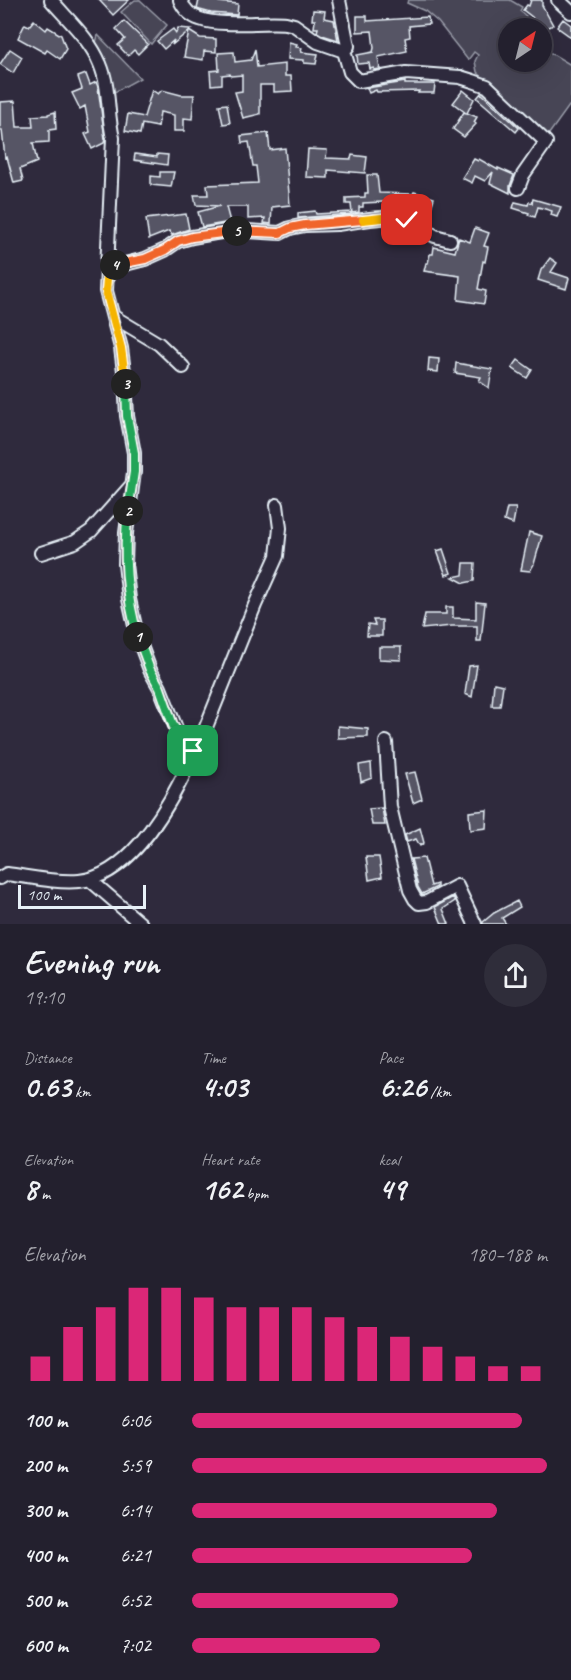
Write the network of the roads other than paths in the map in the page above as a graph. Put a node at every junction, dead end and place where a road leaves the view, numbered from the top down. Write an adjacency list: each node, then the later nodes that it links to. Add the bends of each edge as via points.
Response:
1 (51, 0): 9 (street, via 101,64 113,138)
2 (180, 0): 6 (street, via 190,14 201,20 286,23 318,42)
3 (339, 0): 6 (street, via 348,46)
4 (558, 0): 5 (street)
5 (571, 12)
6 (344, 51): 7 (street, via 350,72 359,81 406,73 460,77 487,86 546,142)
7 (518, 188)
8 (450, 240): 9 (street, via 407,220 391,217 305,225 280,233 232,230 178,241 145,259)
9 (108, 265): 10 (street, via 106,291)
10 (114, 317): 11 (street, via 159,344); 12 (street, via 134,453)
11 (183, 368)
12 (131, 486): 14 (street, via 91,531 75,542); 16 (street, via 126,564 137,635 173,725 184,745)
13 (277, 505): 16 (street, via 277,556)
14 (41, 553)
15 (386, 742): 20 (street, via 390,807 410,890 419,903 458,886)
16 (193, 751): 18 (street, via 181,781 133,852 112,869)
17 (0, 878): 18 (street, via 7,874 68,882)
18 (89, 879): 19 (street)
19 (141, 924)
20 (475, 924)

